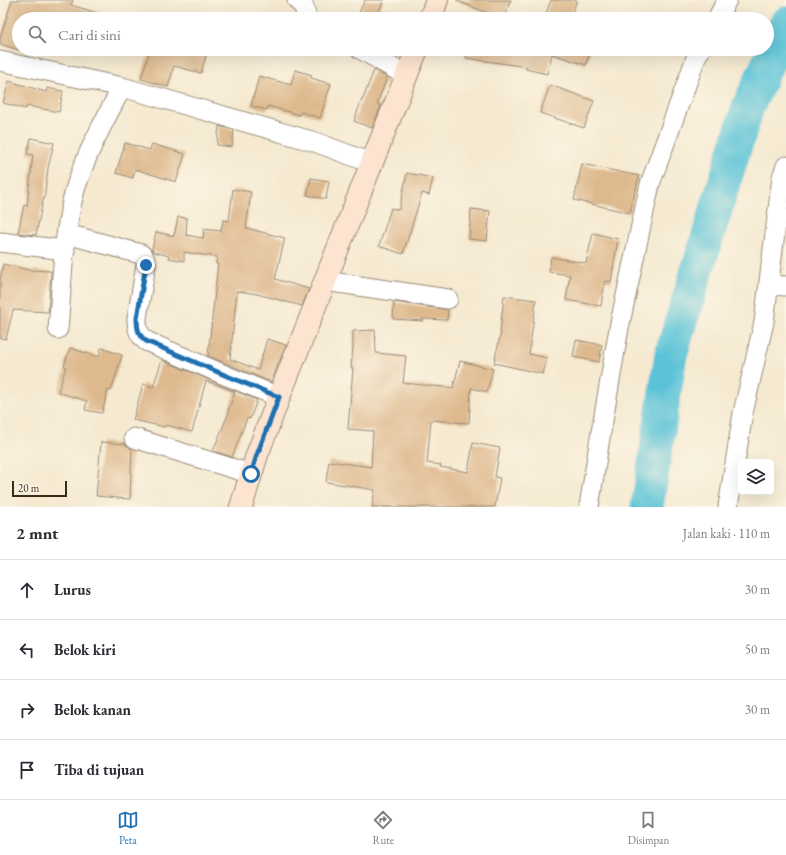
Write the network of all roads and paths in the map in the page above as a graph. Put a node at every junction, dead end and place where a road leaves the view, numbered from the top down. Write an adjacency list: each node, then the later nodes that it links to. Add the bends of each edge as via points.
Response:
1 (297, 0): 4 (street)
2 (437, 0): 5 (street)
3 (727, 0): 6 (street)
4 (305, 12)
5 (433, 12)
6 (721, 12)
7 (372, 56): 11 (street)
8 (414, 56): 11 (street)
9 (697, 56): 25 (street, via 650,184 619,328)
10 (0, 61): 12 (street)
11 (407, 76): 13 (street)
12 (122, 87): 13 (street, via 315,142); 16 (street, via 95,139 75,190)
13 (371, 163): 17 (street)
14 (786, 166): 18 (street, via 782,177)
15 (0, 242): 16 (street)
16 (66, 242): 20 (street); 21 (street, via 144,256 146,265 137,318 137,326 143,338)
17 (325, 281): 19 (street); 21 (street)
18 (777, 286): 26 (street, via 764,322 743,413)
19 (448, 299)
20 (58, 329)
21 (279, 397): 23 (street)
22 (134, 438): 23 (street)
23 (251, 474): 24 (street)
24 (242, 507)
25 (588, 507)
26 (728, 507)

